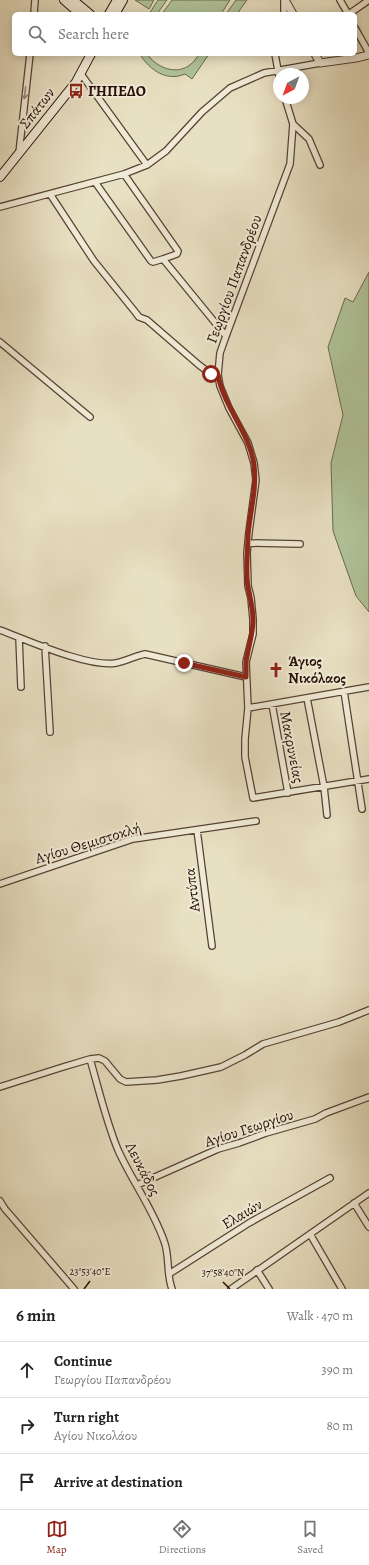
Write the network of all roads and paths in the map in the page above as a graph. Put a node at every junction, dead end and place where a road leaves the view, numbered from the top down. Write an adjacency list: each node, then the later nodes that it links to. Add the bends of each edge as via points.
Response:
1 (35, 0): 9 (street)
2 (64, 0): 10 (main road)
3 (73, 0): 11 (main road)
4 (117, 0): 12 (main road)
5 (123, 0): 13 (main road)
6 (284, 0): 14 (street); 15 (street)
7 (340, 0): 16 (street)
8 (369, 0): 17 (street)
9 (34, 12)
10 (78, 12)
11 (88, 12)
12 (110, 12)
13 (116, 12)
14 (284, 12)
15 (292, 12)
16 (348, 12)
17 (352, 12)
18 (357, 32): 19 (street)
19 (369, 54): 24 (street)
20 (30, 56): 31 (street, one-way to 31)
21 (91, 56): 28 (main road, Σπάτων)
22 (275, 56): 25 (street)
23 (316, 56): 24 (street)
24 (320, 63): 26 (street)
25 (277, 68)
26 (299, 68)
27 (273, 73): 32 (street, via 264,73 230,88 202,112 166,151)
28 (81, 74): 31 (main road, Σπάτων); 32 (street)
29 (287, 104): 30 (street, Γεωργίου Παπανδρέου)
30 (293, 124): 33 (street, via 309,139); 40 (street, Γεωργίου Παπανδρέου, via 290,164)
31 (19, 153): 35 (main road, Σπάτων)
32 (147, 164): 34 (street)
33 (320, 165)
34 (124, 174): 36 (street); 39 (street, via 178,251 178,254)
35 (0, 177)
36 (96, 182): 37 (street); 39 (street, via 151,261)
37 (50, 194): 38 (street); 42 (street, via 94,261 139,317 147,320 211,374)
38 (0, 207)
39 (163, 259): 40 (street)
40 (226, 336): 42 (street, Γεωργίου Παπανδρέου, via 220,353)
41 (0, 342): 43 (street)
42 (218, 375): 44 (street, Γεωργίου Παπανδρέου, via 229,408 248,443 254,463 256,480)
43 (90, 417)
44 (248, 543): 45 (street); 49 (street, Γεωργίου Παπανδρέου, via 248,586 253,634 246,662)
45 (300, 544)
46 (0, 630): 47 (street)
47 (19, 638): 48 (street); 50 (street)
48 (45, 646): 49 (street, via 100,664 115,663 145,654); 56 (street)
49 (246, 677): 55 (street, Γεωργίου Παπανδρέου)
50 (21, 687)
51 (369, 687): 52 (street)
52 (344, 691): 53 (street); 58 (street)
53 (308, 698): 54 (street); 59 (street)
54 (272, 704): 55 (street); 60 (street, Μακρυνείας)
55 (248, 708): 60 (street, Γεωργίου Παπανδρέου, via 245,757 253,798)
56 (50, 732)
57 (369, 779): 58 (street)
58 (357, 782): 59 (street); 61 (street)
59 (324, 787): 60 (street); 62 (street)
60 (288, 793)
61 (362, 809)
62 (327, 815)
63 (256, 821): 64 (street, Αγίου Θεμιστοκλή)
64 (197, 830): 65 (street, Αγίου Θεμιστοκλή, via 133,839); 66 (street, Αντύπα)
65 (0, 884)
66 (212, 946)
67 (369, 1010): 68 (street, via 339,1022 263,1044 221,1067 180,1076 126,1082 120,1079 105,1061 99,1058)
68 (90, 1059): 69 (street); 72 (street, Λευκάδος, via 116,1144)
69 (0, 1087)
70 (369, 1097): 72 (street, Αγίου Γεωργίου, via 315,1119 218,1149)
71 (330, 1178): 79 (street, Ελαιών, via 249,1223)
72 (137, 1185): 79 (street, Λευκάδος, via 164,1240)
73 (369, 1193): 75 (street)
74 (0, 1201): 80 (street, via 4,1209)
75 (354, 1203): 76 (street); 77 (street)
76 (369, 1227)
77 (310, 1234): 78 (street); 84 (street)
78 (257, 1270): 82 (street); 83 (street)
79 (169, 1274): 81 (street, Λευκάδος)
80 (74, 1289)
81 (172, 1289)
82 (232, 1289)
83 (269, 1289)
84 (342, 1289)

